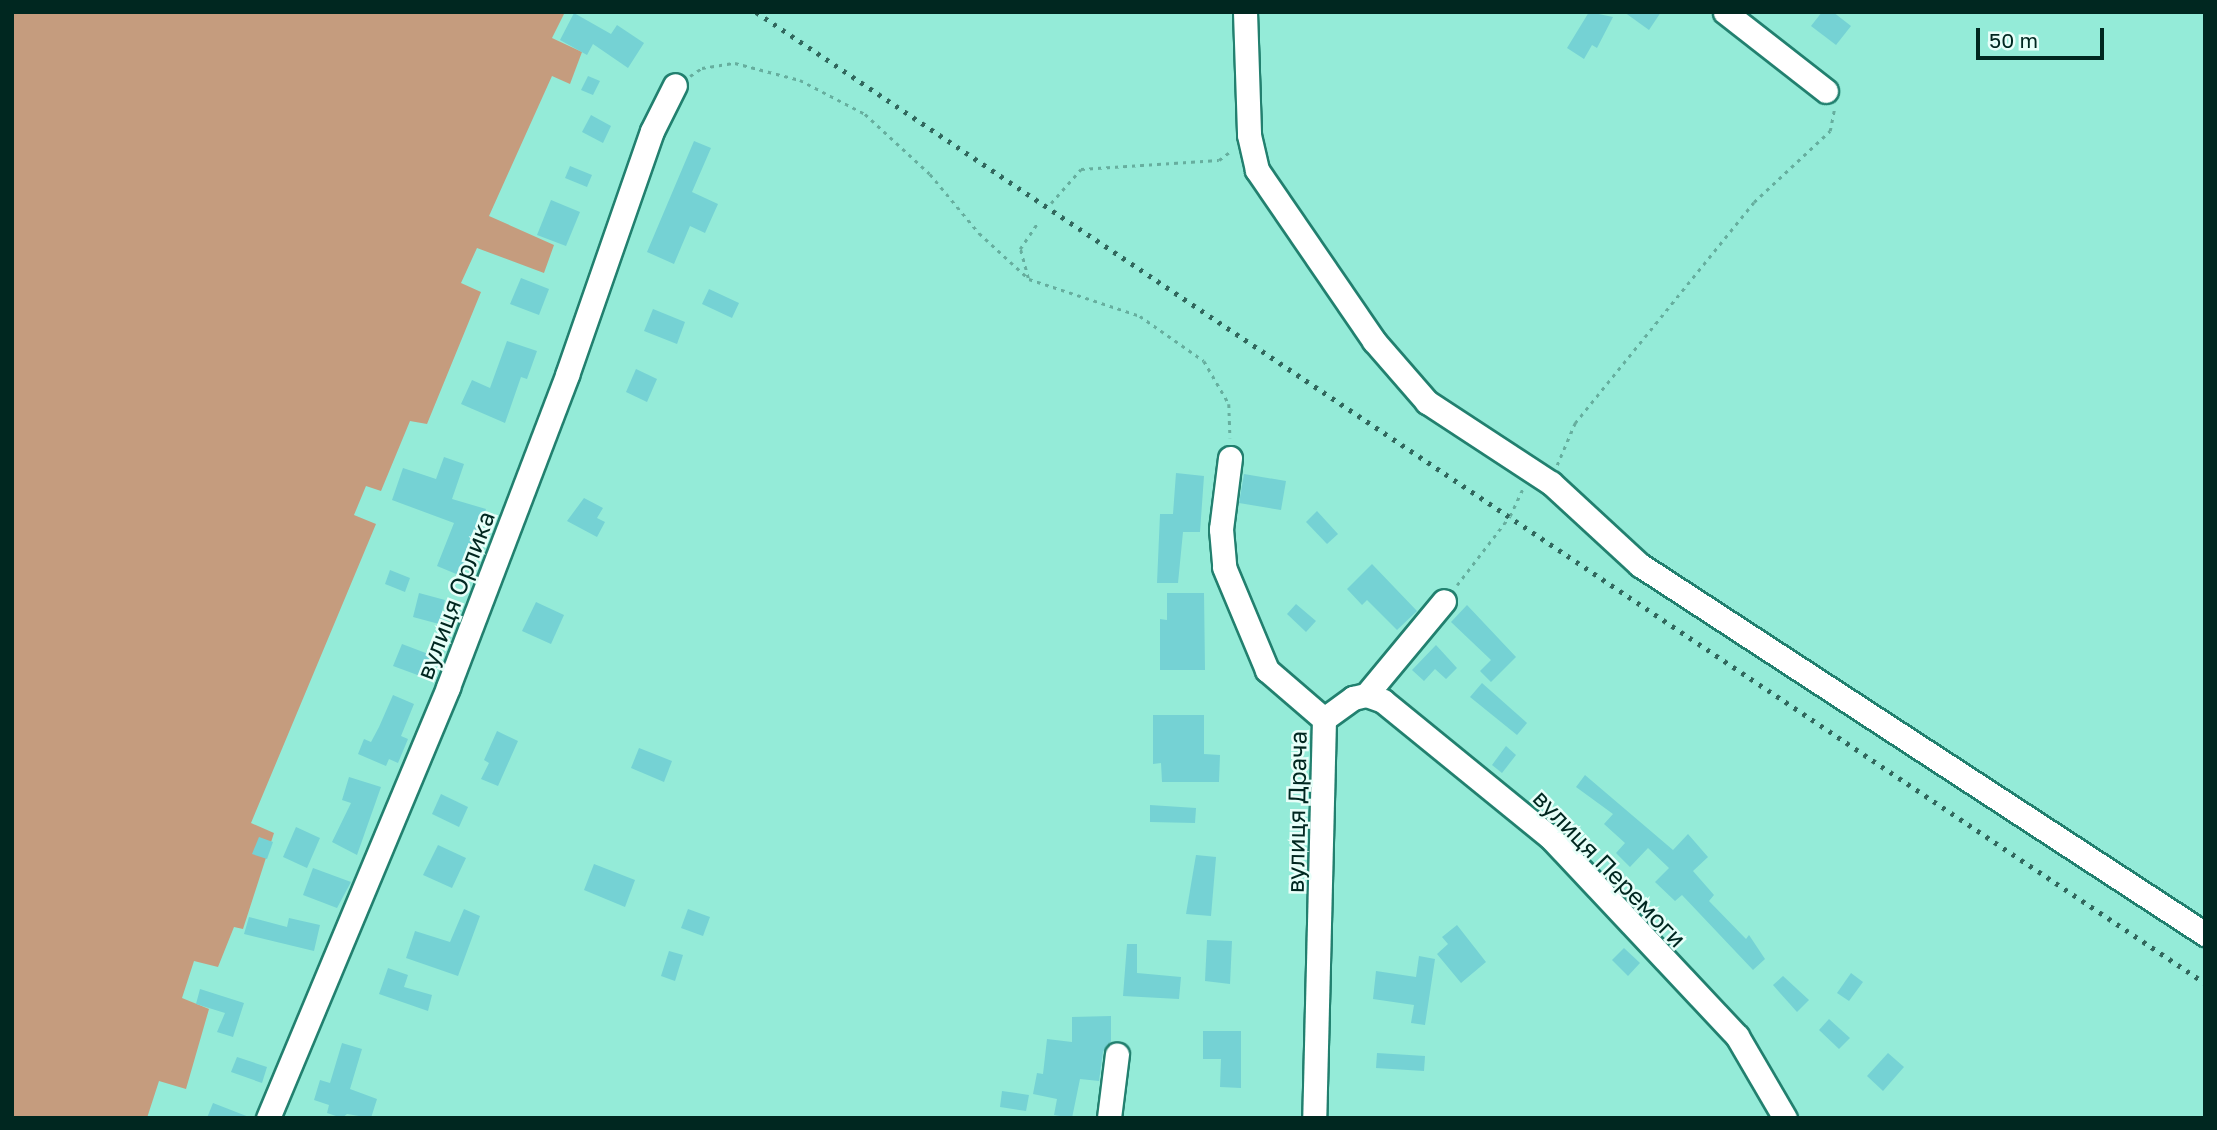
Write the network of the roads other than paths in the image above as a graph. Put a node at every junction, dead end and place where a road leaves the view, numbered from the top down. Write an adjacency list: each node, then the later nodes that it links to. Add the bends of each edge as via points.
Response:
1 (1245, 12): 9 (street, via 1249,135 1257,170 1374,341 1427,402 1546,480 1640,565)
2 (1725, 12): 4 (street)
3 (675, 85): 11 (street, вулиця Орлика, via 652,131 567,375 448,687)
4 (1826, 91)
5 (1230, 458): 8 (street, вулиця Драча, via 1221,529 1224,568 1268,670)
6 (1444, 601): 7 (street)
7 (1366, 695): 8 (street); 14 (street, вулиця Перемоги, via 1383,701 1551,838 1737,1036)
8 (1324, 719): 13 (street, вулиця Драча)
9 (2205, 934)
10 (1116, 1054): 12 (street)
11 (268, 1118)
12 (1109, 1118)
13 (1314, 1118)
14 (1785, 1118)

